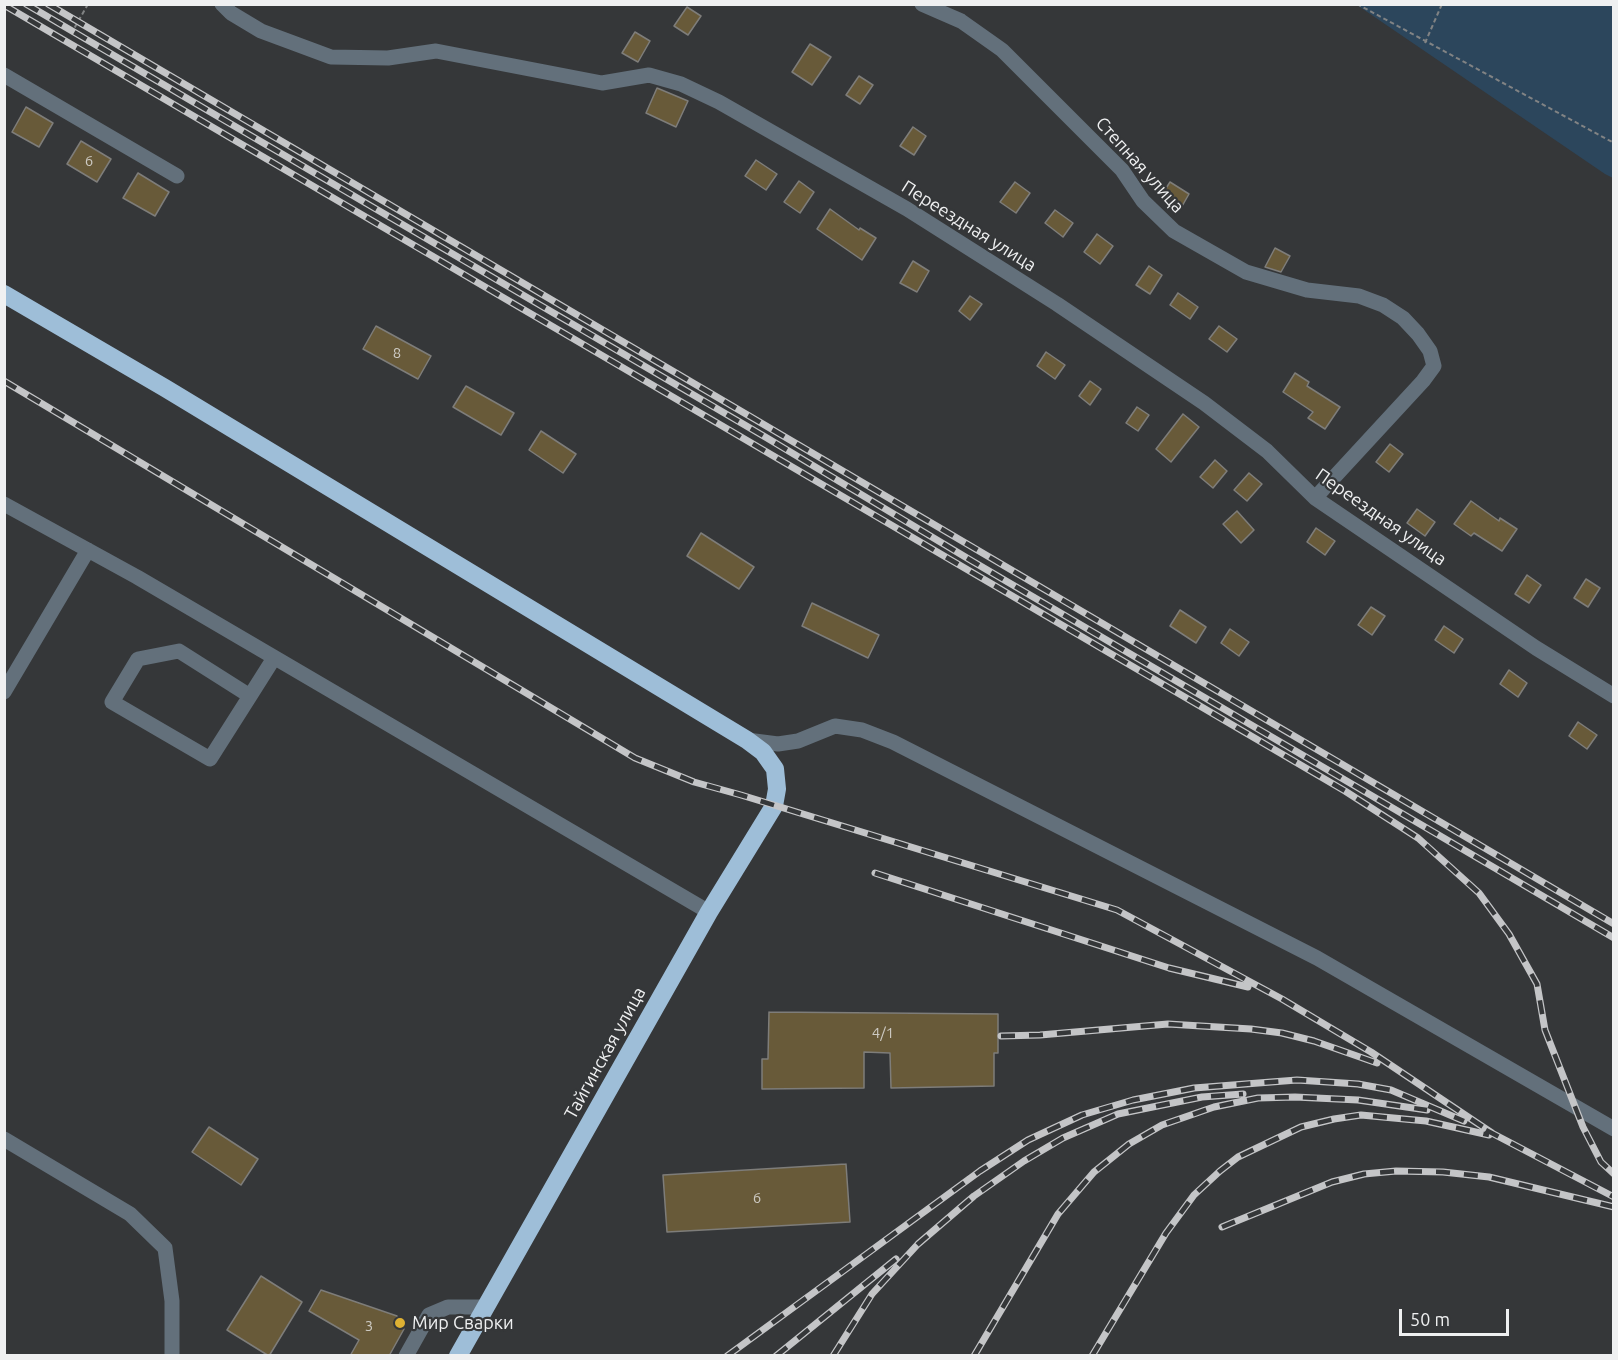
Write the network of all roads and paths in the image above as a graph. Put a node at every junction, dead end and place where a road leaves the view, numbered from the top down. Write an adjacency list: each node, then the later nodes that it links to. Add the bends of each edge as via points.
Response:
1 (88, 4): 6 (path)
2 (222, 4): 12 (street, Переездная улица, via 261,31 332,57 388,58 436,51 602,83 649,75 681,84 907,209 1057,304 1204,403 1267,451)
3 (922, 4): 12 (street, Степная улица, via 961,21 1002,50 1122,170 1143,201 1174,231 1246,272 1307,290 1359,296 1383,305 1418,334 1430,351 1434,366)
4 (1357, 4): 7 (path)
5 (1442, 4): 7 (path)
6 (71, 34)
7 (1425, 43): 9 (path)
8 (4, 75): 10 (street)
9 (1614, 143)
10 (177, 176)
11 (4, 294): 19 (highway)
12 (1315, 498): 18 (street, Переездная улица, via 1536,648)
13 (4, 504): 14 (street)
14 (88, 550): 15 (street); 16 (street)
15 (274, 658): 17 (street); 20 (street)
16 (4, 692)
17 (250, 696): 17 (street, via 179,651 138,659 112,702 210,759)
18 (1614, 696)
19 (747, 740): 20 (highway, Тайгинская улица, via 763,752 775,770 774,806); 21 (street, via 778,744 798,741 835,726 862,730 893,742 1317,958)
20 (708, 912): 23 (highway, Тайгинская улица)
21 (1614, 1129)
22 (4, 1139): 24 (street, via 130,1214 165,1248 172,1301)
23 (487, 1307): 25 (street, via 448,1307 429,1315); 26 (highway, Тайгинская улица)
24 (172, 1356)
25 (406, 1356)
26 (458, 1356)

